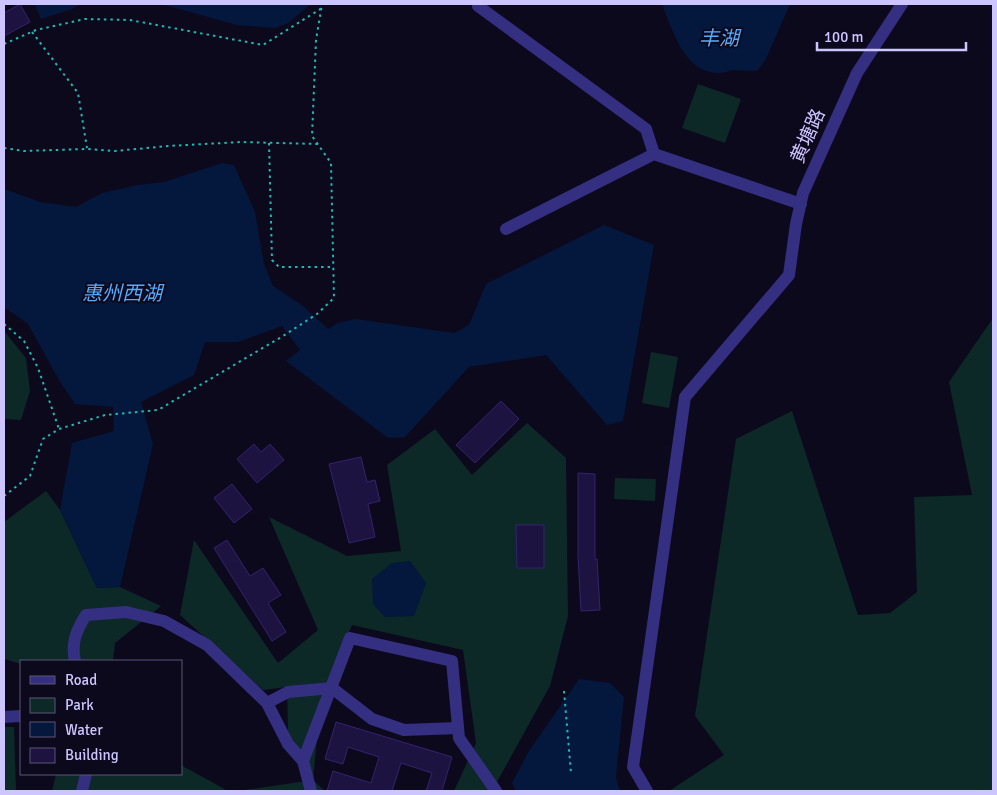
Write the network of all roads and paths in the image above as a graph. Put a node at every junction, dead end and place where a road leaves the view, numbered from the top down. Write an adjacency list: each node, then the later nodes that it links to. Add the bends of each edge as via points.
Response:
1 (322, 4): 4 (path)
2 (902, 4): 12 (street, 黄塘路, via 857,74 803,193)
3 (478, 6): 11 (street, via 646,129)
4 (322, 8): 5 (path, via 263,45 130,20 85,19); 8 (path, via 316,40 312,136)
5 (32, 32): 6 (path); 10 (path, via 78,93)
6 (4, 44)
7 (269, 143): 8 (path); 10 (path, via 115,151); 14 (path, via 272,260 280,266)
8 (318, 144): 14 (path, via 331,163)
9 (4, 148): 10 (path, via 24,151)
10 (87, 149)
11 (654, 154): 12 (street); 13 (street)
12 (801, 204): 31 (street, 黄塘路, via 789,275 685,396 633,767)
13 (506, 229)
14 (333, 267): 16 (path, via 334,298 317,314 158,410 105,415)
15 (4, 324): 16 (path, via 24,341 38,368)
16 (59, 429): 17 (path, via 43,439 30,476)
17 (4, 496)
18 (75, 660): 21 (street, via 72,648 86,615 126,612 164,621 207,645)
19 (332, 688): 21 (street, via 288,692); 24 (street, via 372,719 404,730); 24 (street, via 350,638 452,661); 25 (street)
20 (564, 691): 26 (path)
21 (267, 703): 25 (street, via 288,744)
22 (20, 716): 23 (street)
23 (4, 717)
24 (458, 728): 30 (street, via 459,738)
25 (302, 761): 29 (street)
26 (571, 773)
27 (86, 775): 28 (street)
28 (82, 791)
29 (312, 791)
30 (496, 791)
31 (647, 791)

